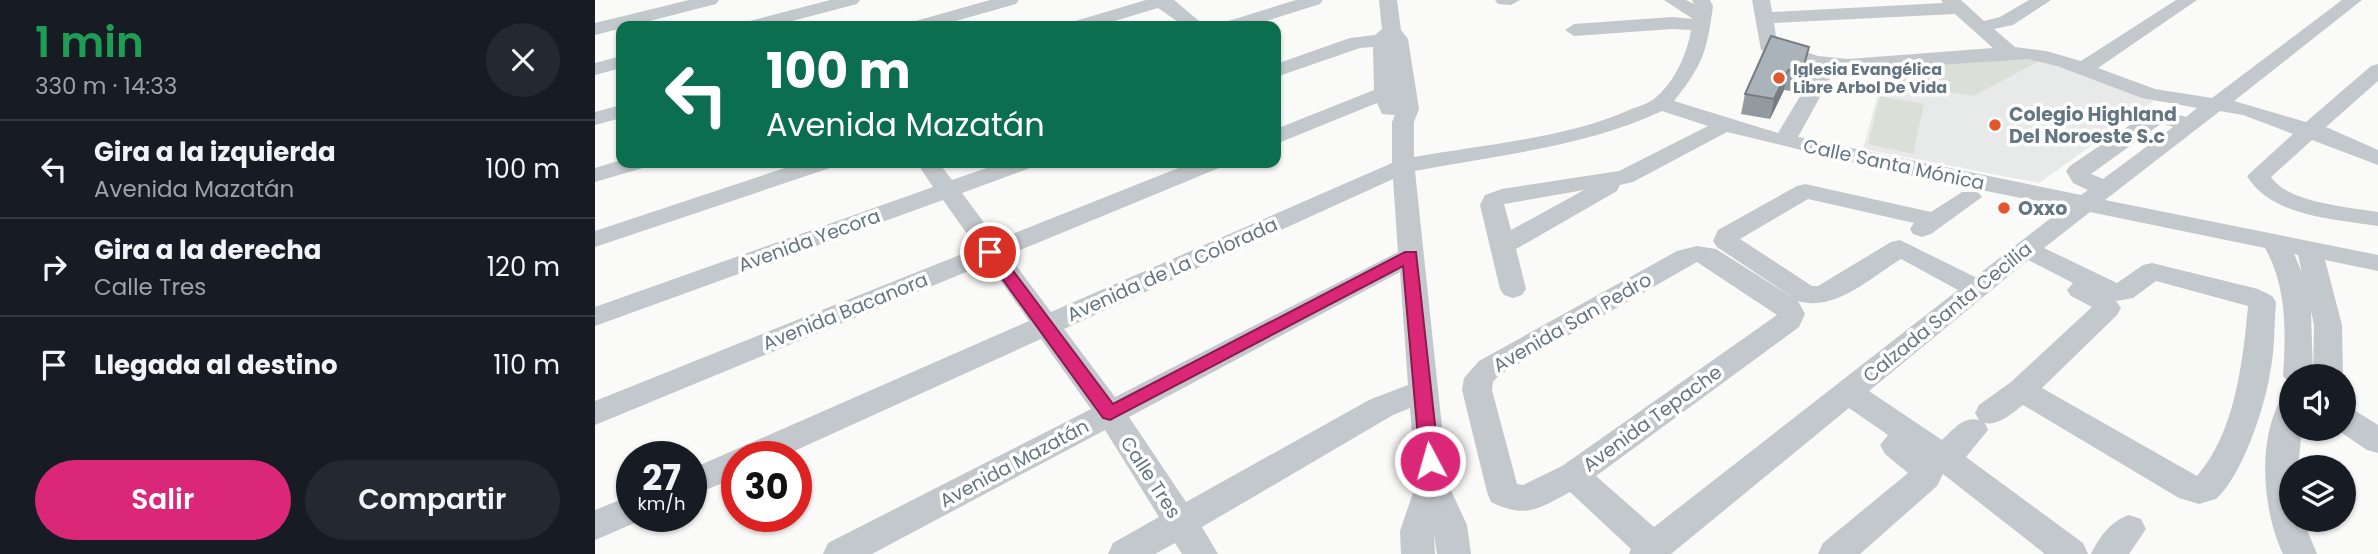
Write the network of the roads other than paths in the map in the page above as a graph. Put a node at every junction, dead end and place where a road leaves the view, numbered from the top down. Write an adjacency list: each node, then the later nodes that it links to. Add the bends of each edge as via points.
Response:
1 (710, 0): 17 (street)
2 (851, 0): 14 (street)
3 (1010, 0): 20 (street)
4 (1161, 0): 21 (street); 22 (street)
5 (1314, 0): 23 (street)
6 (1388, 0): 28 (street)
7 (1504, 0): 8 (street)
8 (1511, 0)
9 (1673, 0): 16 (street)
10 (2042, 0): 25 (street, via 2006,21)
11 (2188, 0): 31 (street)
12 (2353, 0): 38 (street, Calzada Santa Cecilia)
13 (1954, 4): 15 (street); 25 (street)
14 (810, 5): 18 (street); 19 (street)
15 (1764, 9): 29 (street, via 1768,46 1831,65)
16 (1701, 14): 27 (street, via 1672,23); 39 (street, via 1698,48)
17 (627, 21)
18 (767, 21)
19 (822, 21)
20 (936, 21)
21 (1095, 21)
22 (1189, 21)
23 (1248, 21)
24 (616, 24): 26 (street)
25 (1981, 27): 29 (street)
26 (595, 29)
27 (1574, 30)
28 (1391, 36): 33 (street, via 1357,42); 36 (street); 43 (street, via 1408,109)
29 (2010, 52): 31 (street, via 2036,53)
30 (616, 63): 32 (street)
31 (2084, 68): 38 (street, via 2166,99)
32 (595, 69)
33 (1281, 69)
34 (2378, 69): 37 (street)
35 (1821, 77): 47 (street)
36 (1384, 93): 43 (street, via 1390,113); 46 (street)
37 (2352, 95): 40 (street); 45 (street)
38 (2219, 101): 45 (street); 58 (street, Calzada Santa Cecilia)
39 (1661, 104): 44 (street, Calle Santa Mónica); 49 (street, Avenida de La Colorada, via 1580,134)
40 (2378, 104)
41 (616, 113): 42 (street)
42 (595, 119)
43 (1403, 122): 49 (street)
44 (1722, 125): 47 (street, Calle Santa Mónica); 56 (street)
45 (2316, 133): 48 (street); 60 (street, via 2259,176 2260,182 2283,198)
46 (1281, 135)
47 (1785, 140): 58 (street, Calle Santa Mónica)
48 (2378, 159)
49 (1403, 166): 69 (street); 77 (street, Avenida de La Colorada)
50 (618, 168): 55 (street)
51 (807, 168): 62 (street)
52 (931, 168): 57 (street, Calle Tres)
53 (1009, 168): 57 (street, Avenida Yecora)
54 (1200, 168): 66 (street, Avenida Bacanora)
55 (595, 175)
56 (1625, 177): 64 (street); 64 (street, via 1493,200)
57 (947, 190): 66 (street, Calle Tres); 75 (street, Avenida Yecora)
58 (2093, 196): 63 (street, Calle Santa Mónica); 68 (street, Calzada Santa Cecilia)
59 (1970, 197): 61 (street)
60 (2378, 219)
61 (1935, 220): 71 (street, via 1913,238); 71 (street, via 1805,191 1727,236 1726,241 1814,297 1900,247)
62 (595, 239)
63 (2273, 240): 65 (street, Calle Santa Mónica); 72 (street, via 2286,260)
64 (1503, 245): 73 (street)
65 (2309, 248): 70 (street, Calle Santa Mónica); 74 (street)
66 (990, 252): 77 (street, Calle Tres); 85 (street, Avenida Bacanora)
67 (1697, 254): 91 (street, Avenida Tepache, via 1789,308 1789,320); 93 (street, Avenida San Pedro, via 1500,361 1479,378 1477,390)
68 (2020, 254): 71 (street, Calzada Santa Cecilia); 81 (street, via 2107,305); 81 (street, via 2113,292 2124,292 2152,271 2262,302 2251,397 2217,473 2201,491)
69 (1410, 256): 82 (street); 84 (street, Avenida Mazatán)
70 (2378, 263)
71 (1982, 284): 83 (street, Calzada Santa Cecilia)
72 (2294, 286): 74 (street); 76 (street)
73 (1513, 289)
74 (2322, 292): 78 (street)
75 (595, 317)
76 (2298, 318): 78 (street); 79 (street)
77 (1044, 326): 84 (street, Calle Tres); 87 (street, Avenida de La Colorada)
78 (2328, 326): 80 (street)
79 (2299, 364)
80 (2328, 364)
81 (2022, 390): 90 (street)
82 (1422, 392): 92 (street); 95 (street, via 1382,407)
83 (1841, 397): 90 (street); 97 (street, Calzada Santa Cecilia); 103 (street, via 1927,470 1926,477)
84 (1110, 413): 95 (street, Calle Tres); 98 (street, Avenida Mazatán)
85 (595, 414)
86 (2356, 427): 89 (street)
87 (786, 441)
88 (2283, 441): 105 (street, via 2283,504)
89 (2378, 441)
90 (1944, 458): 104 (street)
91 (1573, 475): 93 (street, Avenida Tepache, via 1526,499); 97 (street)
92 (1432, 484): 101 (street, via 1417,531); 102 (street, via 1450,525)
93 (1503, 492)
94 (616, 516): 96 (street)
95 (1180, 521): 99 (street); 100 (street, Calle Tres)
96 (595, 526)
97 (1649, 551)
98 (840, 554)
99 (1125, 554)
100 (1201, 554)
101 (1418, 554)
102 (1454, 554)
103 (1835, 554)
104 (2071, 554)
105 (2300, 554)

